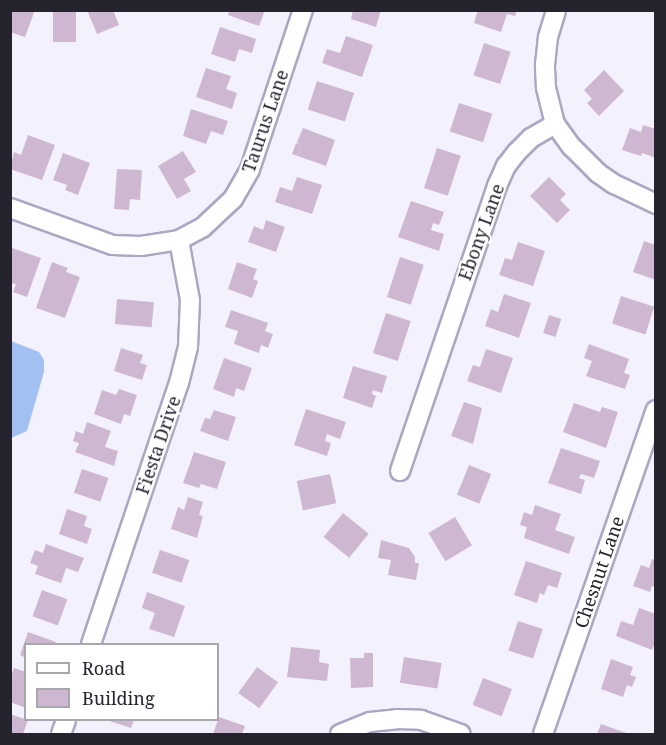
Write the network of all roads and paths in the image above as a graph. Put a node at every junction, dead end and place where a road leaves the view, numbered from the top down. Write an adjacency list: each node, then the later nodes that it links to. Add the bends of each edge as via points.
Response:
1 (303, 10): 6 (street, Taurus Lane, via 243,183 233,199 202,228)
2 (556, 10): 3 (street, via 545,65)
3 (555, 124): 4 (street, via 598,173); 8 (street, Ebony Lane, via 517,152 497,186)
4 (656, 204)
5 (10, 208): 6 (street, via 113,245 141,246)
6 (179, 240): 9 (street, Fiesta Drive, via 190,300 188,347)
7 (656, 410): 12 (street, Chesnut Lane)
8 (400, 471)
9 (92, 643)
10 (340, 735): 11 (street, via 370,722 397,719 421,720)
11 (462, 735)
12 (543, 735)

